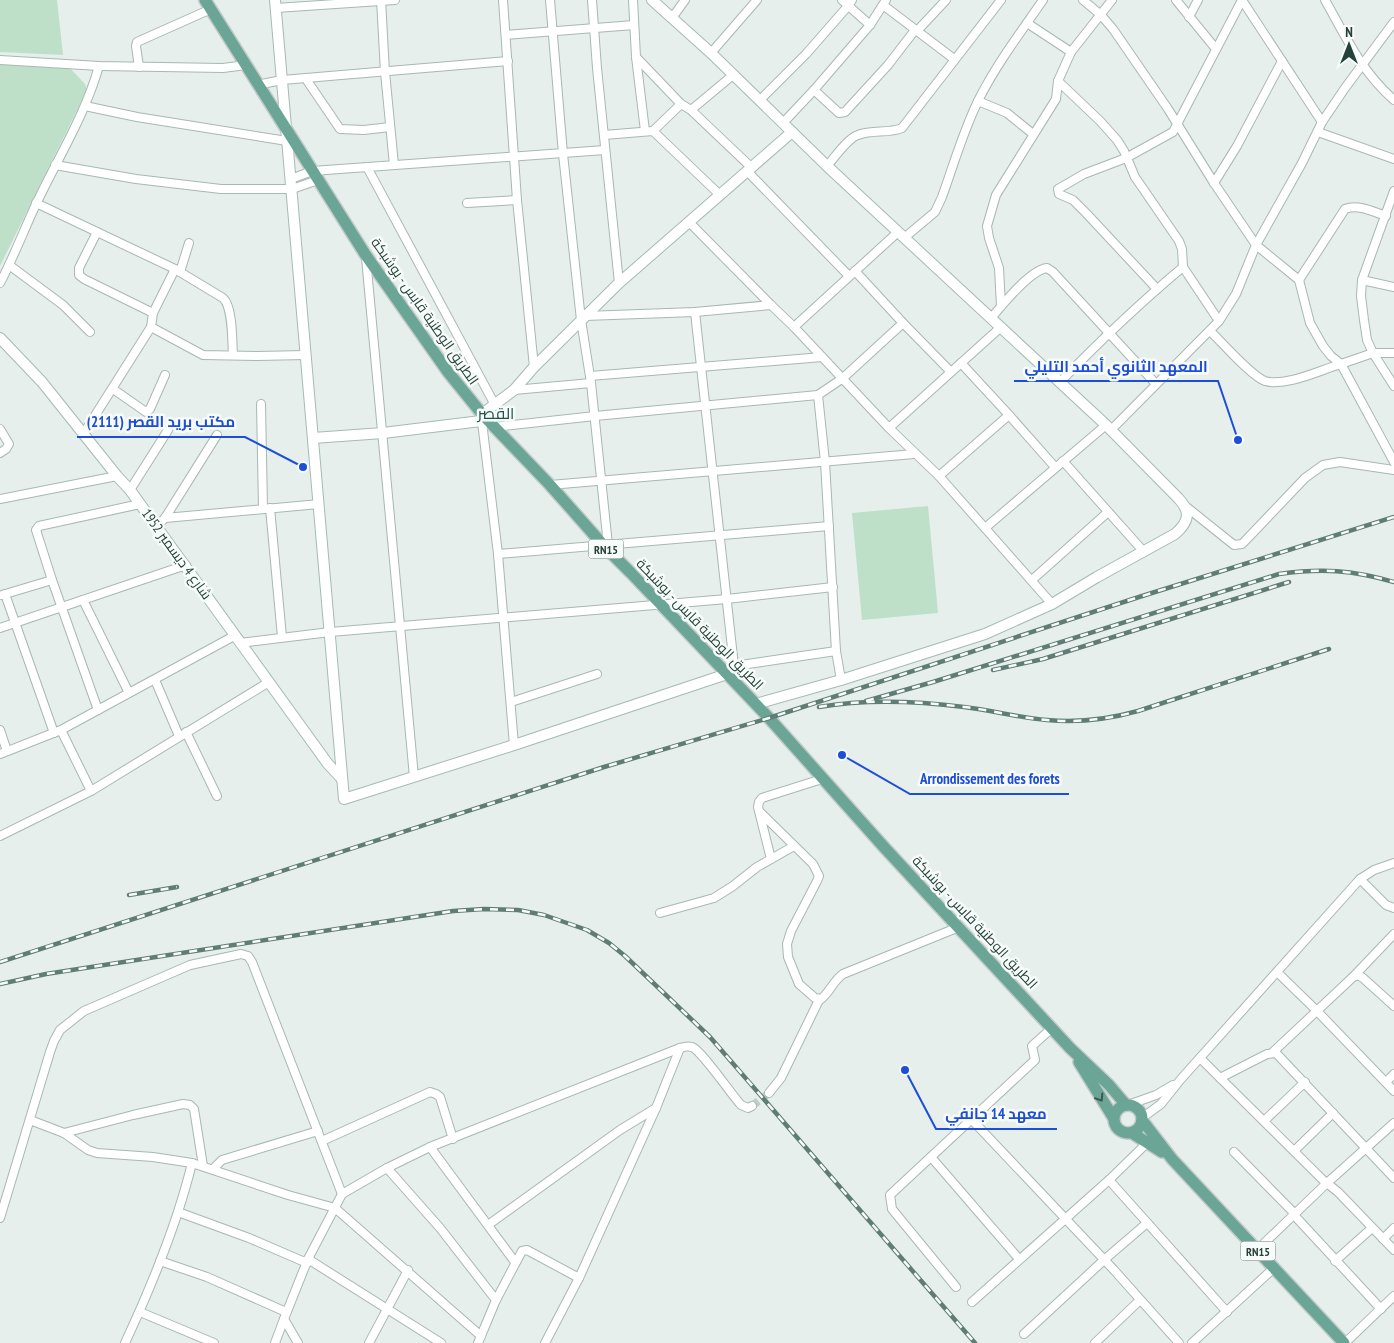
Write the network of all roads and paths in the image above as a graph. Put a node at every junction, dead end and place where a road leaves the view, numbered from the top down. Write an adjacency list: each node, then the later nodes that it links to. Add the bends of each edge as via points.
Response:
1 (381, 0): 2 (street); 22 (street); 48 (street)
2 (395, 0)
3 (503, 0): 34 (street)
4 (550, 0): 33 (street)
5 (592, 0): 31 (street)
6 (632, 0): 30 (street)
7 (652, 0): 26 (street)
8 (685, 0): 26 (street)
9 (757, 0): 37 (street)
10 (842, 0): 20 (street)
11 (946, 0): 32 (street)
12 (1001, 0): 39 (street)
13 (1043, 0): 28 (street)
14 (1083, 0): 24 (street)
15 (1112, 0): 24 (street)
16 (1176, 0): 25 (street)
17 (1198, 0): 25 (street)
18 (1242, 0): 35 (street); 42 (street)
19 (1325, 0): 46 (street)
20 (850, 3): 29 (street); 56 (street)
21 (885, 3): 29 (street); 32 (street)
22 (276, 4): 51 (street)
23 (208, 5): 43 (main road, الطريق الوطنية قابس - بوشبكة / RN15); 47 (street, via 137,42)
24 (1101, 15): 36 (street); 64 (street)
25 (1188, 17): 35 (street)
26 (672, 18): 37 (street)
27 (1394, 22): 46 (street)
28 (1027, 23): 36 (street); 58 (street, via 1004,54)
29 (870, 24): 55 (street)
30 (634, 25): 31 (street); 38 (street)
31 (594, 28): 33 (street); 71 (street)
32 (916, 31): 39 (street); 55 (street, via 845,112 839,113)
33 (553, 32): 34 (street); 74 (street)
34 (506, 35): 41 (street)
35 (1216, 49): 64 (street)
36 (1071, 52): 53 (street)
37 (710, 53): 49 (street)
38 (636, 57): 59 (street); 67 (street)
39 (954, 59): 80 (street, via 902,128 856,136)
40 (0, 60): 44 (street)
41 (508, 61): 48 (street); 75 (street)
42 (1282, 61): 62 (street); 84 (street)
43 (246, 65): 47 (street, via 223,68); 54 (main road, الطريق الوطنية قابس - بوشبكة / RN15)
44 (87, 66): 45 (street); 52 (street)
45 (99, 66): 47 (street); 52 (street)
46 (1362, 66): 57 (street); 62 (street)
47 (139, 67)
48 (385, 72): 50 (street); 65 (street)
49 (734, 75): 56 (street); 61 (street)
50 (306, 79): 51 (street); 65 (street, via 340,129)
51 (282, 80): 54 (street); 66 (street)
52 (95, 81): 60 (street)
53 (1058, 81): 70 (street, via 1056,98); 76 (street, via 1117,140)
54 (257, 85): 66 (main road, الطريق الوطنية قابس - بوشبكة / RN15)
55 (814, 90): 63 (street)
56 (760, 100): 63 (street)
57 (1394, 100)
58 (978, 101): 70 (street, via 1007,113); 94 (street, via 937,207)
59 (681, 104): 61 (street); 67 (street)
60 (85, 106): 72 (street, via 136,118); 78 (street)
61 (691, 110): 82 (street)
62 (1322, 122): 69 (street)
63 (783, 123): 68 (street)
64 (1177, 124): 76 (street, via 1174,132); 84 (street)
65 (390, 127): 79 (street)
66 (286, 128): 72 (street); 83 (main road, الطريق الوطنية قابس - بوشبكة / RN15)
67 (649, 131): 71 (street); 87 (street)
68 (792, 132): 80 (street); 82 (street)
69 (1318, 132): 77 (street); 96 (street)
70 (1033, 134): 109 (street, via 996,195 987,226 999,268)
71 (604, 135): 73 (street)
72 (287, 141): 85 (street)
73 (605, 150): 74 (street); 105 (street)
74 (563, 154): 75 (street); 112 (street)
75 (514, 157): 79 (street); 88 (street)
76 (1126, 158): 99 (street, via 1178,241); 107 (street, via 1084,174 1058,189 1058,193 1073,200)
77 (1394, 159)
78 (55, 165): 85 (street, via 221,189); 89 (street)
79 (394, 165): 81 (street)
80 (827, 166): 94 (street)
81 (367, 167): 83 (street); 143 (street)
82 (749, 169): 87 (street); 101 (street)
83 (315, 176): 85 (street); 97 (main road, الطريق الوطنية قابس - بوشبكة / RN15)
84 (1214, 183): 96 (street)
85 (291, 184): 126 (street)
86 (1394, 191): 91 (street)
87 (720, 195): 92 (street)
88 (517, 200): 90 (street); 130 (street)
89 (36, 203): 93 (street); 98 (street)
90 (467, 203)
91 (1386, 216): 102 (street, via 1352,206 1345,209); 103 (street)
92 (689, 222): 105 (street); 108 (street)
93 (97, 232): 100 (street); 111 (street, via 79,268 79,275)
94 (901, 235): 101 (street); 113 (street)
95 (189, 243): 100 (street)
96 (1256, 245): 102 (street); 114 (street, via 1236,294)
97 (365, 254): 147 (main road, الطريق الوطنية قابس - بوشبكة / RN15, via 448,372); 153 (street)
98 (9, 265): 104 (street); 120 (street, via 64,305)
99 (1183, 267): 107 (street); 114 (street)
100 (177, 270): 111 (street); 125 (street, via 226,301)
101 (852, 273): 115 (street); 117 (street)
102 (1299, 280): 129 (street, via 1310,323 1323,346)
103 (1362, 280): 106 (street); 123 (street, via 1367,340)
104 (0, 283)
105 (619, 284): 112 (street)
106 (1394, 287)
107 (1157, 289): 121 (street)
108 (771, 306): 110 (street); 117 (street)
109 (1001, 306): 113 (street); 121 (street, via 1036,272 1047,268)
110 (695, 312): 112 (street); 131 (street)
111 (153, 314): 116 (street)
112 (583, 318): 130 (street); 135 (street)
113 (992, 318): 118 (street)
114 (1219, 321): 119 (street)
115 (903, 323): 132 (street); 134 (street)
116 (151, 327): 125 (street, via 203,355); 139 (street)
117 (794, 327): 127 (street)
118 (1001, 327): 128 (street); 136 (street)
119 (1210, 331): 129 (street, via 1264,380 1289,381); 137 (street)
120 (90, 332)
121 (1109, 334): 136 (street); 137 (street)
122 (0, 338): 152 (street, شارع 4 ديسمبر 1952)
123 (1373, 353): 124 (street); 129 (street); 138 (street)
124 (1394, 353)
125 (233, 355): 126 (street)
126 (306, 355): 155 (street)
127 (822, 357): 131 (street); 134 (street)
128 (961, 363): 132 (street); 145 (street)
129 (1341, 364): 160 (street)
130 (534, 367): 140 (street)
131 (700, 367): 135 (street); 144 (street)
132 (951, 372): 148 (street)
133 (165, 375): 139 (street, via 146,412)
134 (843, 378): 141 (street); 148 (street)
135 (590, 379): 140 (street); 146 (street)
136 (1060, 382): 149 (street)
137 (1156, 384): 149 (street)
138 (1394, 386)
139 (113, 389): 152 (street)
140 (514, 390): 143 (street)
141 (818, 395): 144 (street); 159 (street)
142 (261, 404): 173 (street)
143 (496, 405): 147 (street)
144 (705, 406): 146 (street); 163 (street)
145 (1009, 415): 161 (street); 165 (street)
146 (595, 416): 147 (street); 166 (street)
147 (487, 421): 153 (street); 167 (main road, الطريق الوطنية قابس - بوشبكة / RN15); 182 (street)
148 (889, 428): 157 (street)
149 (1108, 428): 158 (street); 172 (street)
150 (0, 429): 156 (street, via 9,444)
151 (168, 430): 168 (street)
152 (84, 433): 164 (street, شارع 4 ديسمبر 1952)
153 (383, 433): 155 (street); 195 (street)
154 (217, 435): 175 (street)
155 (313, 438): 171 (street)
156 (0, 453)
157 (914, 454): 159 (street); 165 (street)
158 (1063, 461): 161 (street); 174 (street)
159 (825, 462): 163 (street); 177 (street)
160 (1394, 462)
161 (1055, 468): 178 (street)
162 (1394, 470): 172 (street, via 1340,462 1322,465 1305,478 1245,541 1234,545)
163 (714, 471): 166 (street); 179 (street)
164 (117, 476): 168 (street, شارع 4 ديسمبر 1952); 169 (street)
165 (939, 476): 178 (street)
166 (600, 480): 167 (street); 180 (street)
167 (550, 485): 180 (main road, الطريق الوطنية قابس - بوشبكة / RN15)
168 (130, 490): 170 (street, شارع 4 ديسمبر 1952)
169 (0, 499)
170 (140, 504): 176 (street, شارع 4 ديسمبر 1952); 184 (street, via 37,527 36,533)
171 (319, 504): 173 (street); 197 (street)
172 (1184, 505): 181 (street, via 1187,516 1183,528)
173 (267, 509): 175 (street); 198 (street)
174 (1108, 512): 181 (street); 185 (street)
175 (165, 518): 176 (street)
176 (157, 526): 183 (street, شارع 4 ديسمبر 1952)
177 (829, 526): 179 (street); 186 (street)
178 (984, 528): 185 (street)
179 (720, 536): 180 (street); 188 (street)
180 (606, 546): 182 (street); 190 (main road, الطريق الوطنية قابس - بوشبكة / RN15)
181 (1144, 552): 191 (street)
182 (498, 554): 193 (street)
183 (186, 565): 189 (street); 199 (street, شارع 4 ديسمبر 1952)
184 (52, 580): 187 (street); 192 (street)
185 (1032, 580): 191 (street)
186 (834, 586): 188 (street); 200 (street)
187 (2, 595): 194 (street)
188 (727, 599): 190 (street); 201 (street)
189 (83, 600): 192 (street); 206 (street)
190 (660, 604): 193 (street); 201 (main road, الطريق الوطنية قابس - بوشبكة / RN15)
191 (1052, 604): 204 (street, via 986,634)
192 (62, 608): 194 (street); 209 (street)
193 (503, 616): 195 (street); 207 (street)
194 (15, 623): 196 (street); 211 (street)
195 (400, 626): 197 (street); 215 (street)
196 (0, 628)
197 (330, 632): 198 (street); 216 (street)
198 (282, 637): 199 (street)
199 (237, 640): 203 (street); 205 (street, شارع 4 ديسمبر 1952)
200 (836, 651): 201 (street); 204 (street)
201 (731, 670): 208 (main road, الطريق الوطنية قابس - بوشبكة / RN15); 213 (street)
202 (597, 674): 207 (street)
203 (155, 680): 206 (street); 212 (street)
204 (841, 680): 208 (street)
205 (269, 682): 212 (street); 216 (street, شارع 4 ديسمبر 1952, via 328,764)
206 (129, 693): 209 (street)
207 (511, 702): 213 (street)
208 (756, 704): 217 (main road, الطريق الوطنية قابس - بوشبكة / RN15)
209 (98, 710): 211 (street)
210 (0, 730): 214 (street)
211 (58, 731): 214 (street); 218 (street)
212 (183, 734): 218 (street); 219 (street)
213 (514, 745): 215 (street)
214 (4, 752)
215 (414, 777): 216 (street, via 344,799)
216 (342, 778)
217 (822, 779): 220 (street, via 762,798); 228 (main road, الطريق الوطنية قابس - بوشبكة / RN15)
218 (91, 791): 221 (street)
219 (217, 796)
220 (760, 812): 222 (street); 223 (street)
221 (0, 836)
222 (794, 846): 223 (street); 232 (street, via 813,864 819,876 791,931 788,957 798,984)
223 (771, 859): 227 (street, via 714,898)
224 (1394, 863): 225 (street)
225 (1360, 879): 226 (street, via 1386,905); 230 (street)
226 (1394, 908)
227 (660, 913)
228 (959, 927): 232 (street, via 843,974); 235 (main road, الطريق الوطنية قابس - بوشبكة / RN15)
229 (1394, 934): 231 (street)
230 (1277, 972): 234 (street); 239 (street)
231 (1353, 977): 233 (street, via 1363,978); 234 (street)
232 (819, 1000): 246 (street, via 781,1078)
233 (1394, 1006)
234 (1316, 1010): 238 (street); 244 (street)
235 (1052, 1028): 237 (main road, الطريق الوطنية قابس - بوشبكة / RN15); 254 (street, via 1032,1046 1035,1060)
236 (680, 1048): 248 (street, via 694,1049 741,1105); 249 (street); 260 (street)
237 (1070, 1048): 247 (main road, الطريق الوطنية قابس - بوشبكة / RN15); 251 (main road, الطريق الوطنية قابس - بوشبكة / RN15, one-way to 251)
238 (1272, 1052): 241 (street); 243 (street)
239 (1200, 1058): 241 (street); 242 (street)
240 (1394, 1074): 244 (street)
241 (1220, 1078): 255 (street)
242 (1181, 1080): 247 (street, via 1156,1096); 252 (street)
243 (1305, 1082): 250 (street); 255 (street)
244 (1386, 1082): 245 (street)
245 (1394, 1091)
246 (770, 1093)
247 (1127, 1105): 251 (main road, via 1118,1109); 252 (main road, RN15, via 1137,1109)
248 (752, 1106)
249 (656, 1108): 283 (street, via 620,1130); 297 (street)
250 (1333, 1113): 264 (street); 265 (street)
251 (1114, 1118): 258 (main road, RN15, via 1117,1129 1124,1133)
252 (1142, 1119): 258 (main road, via 1140,1126); 268 (main road, RN15)
253 (30, 1120): 257 (street, via 54,1040 71,1020 84,1011 190,965 241,954 252,962); 259 (street); 280 (street)
254 (972, 1120): 267 (street); 281 (street)
255 (1264, 1121): 265 (street)
256 (1394, 1123): 264 (street)
257 (318, 1131): 261 (street); 272 (street, via 222,1160)
258 (1132, 1132): 262 (main road, RN15)
259 (64, 1133): 269 (street, via 97,1153); 270 (street, via 133,1115 190,1105 194,1109)
260 (453, 1139): 261 (street, via 440,1097 430,1092); 263 (street)
261 (322, 1141): 276 (street)
262 (1147, 1143): 268 (main road, RN15); 274 (street)
263 (430, 1147): 271 (street); 283 (street)
264 (1366, 1148): 273 (street); 275 (street)
265 (1294, 1151): 275 (street)
266 (1234, 1152): 279 (street)
267 (931, 1157): 289 (street); 298 (street, via 890,1195 892,1209)
268 (1172, 1159): 287 (main road, RN15)
269 (192, 1163): 270 (street); 278 (street)
270 (203, 1166): 272 (street)
271 (387, 1168): 276 (street); 300 (street, via 440,1228)
272 (213, 1169): 277 (street)
273 (1394, 1178)
274 (1109, 1180): 281 (street); 282 (street)
275 (1327, 1183): 279 (street); 284 (street)
276 (342, 1194): 277 (street)
277 (335, 1208): 292 (street); 296 (street)
278 (178, 1212): 291 (street); 292 (street)
279 (1294, 1214): 287 (street); 293 (street)
280 (0, 1218)
281 (1065, 1219): 289 (street); 290 (street)
282 (1147, 1223): 290 (street); 306 (street)
283 (488, 1225): 294 (street)
284 (1372, 1228): 286 (street); 293 (street)
285 (1394, 1228): 286 (street)
286 (1383, 1239): 288 (street)
287 (1258, 1250): 295 (main road, RN15)
288 (1394, 1250)
289 (1019, 1259): 302 (street)
290 (1104, 1260): 301 (street); 308 (street)
291 (160, 1261): 305 (street); 307 (street, via 207,1277)
292 (308, 1261): 303 (street); 307 (street)
293 (1335, 1261): 304 (street)
294 (515, 1262): 297 (street, via 520,1252 527,1250); 300 (street)
295 (1274, 1268): 306 (street); 320 (main road, RN15)
296 (408, 1270): 303 (street); 309 (street)
297 (579, 1278): 316 (street)
298 (956, 1286)
299 (1394, 1296): 304 (street)
300 (496, 1300): 309 (street)
301 (1140, 1300): 317 (street); 318 (street)
302 (972, 1302)
303 (387, 1309): 314 (street); 315 (street)
304 (1381, 1309): 320 (street)
305 (140, 1312): 310 (street); 311 (street)
306 (1227, 1312): 319 (street)
307 (285, 1316): 312 (street); 313 (street)
308 (1024, 1334)
309 (480, 1339)
310 (125, 1343)
311 (214, 1343)
312 (275, 1343)
313 (298, 1343)
314 (369, 1343)
315 (441, 1343)
316 (545, 1343)
317 (1095, 1343)
318 (1179, 1343)
319 (1192, 1343)
320 (1344, 1343)

